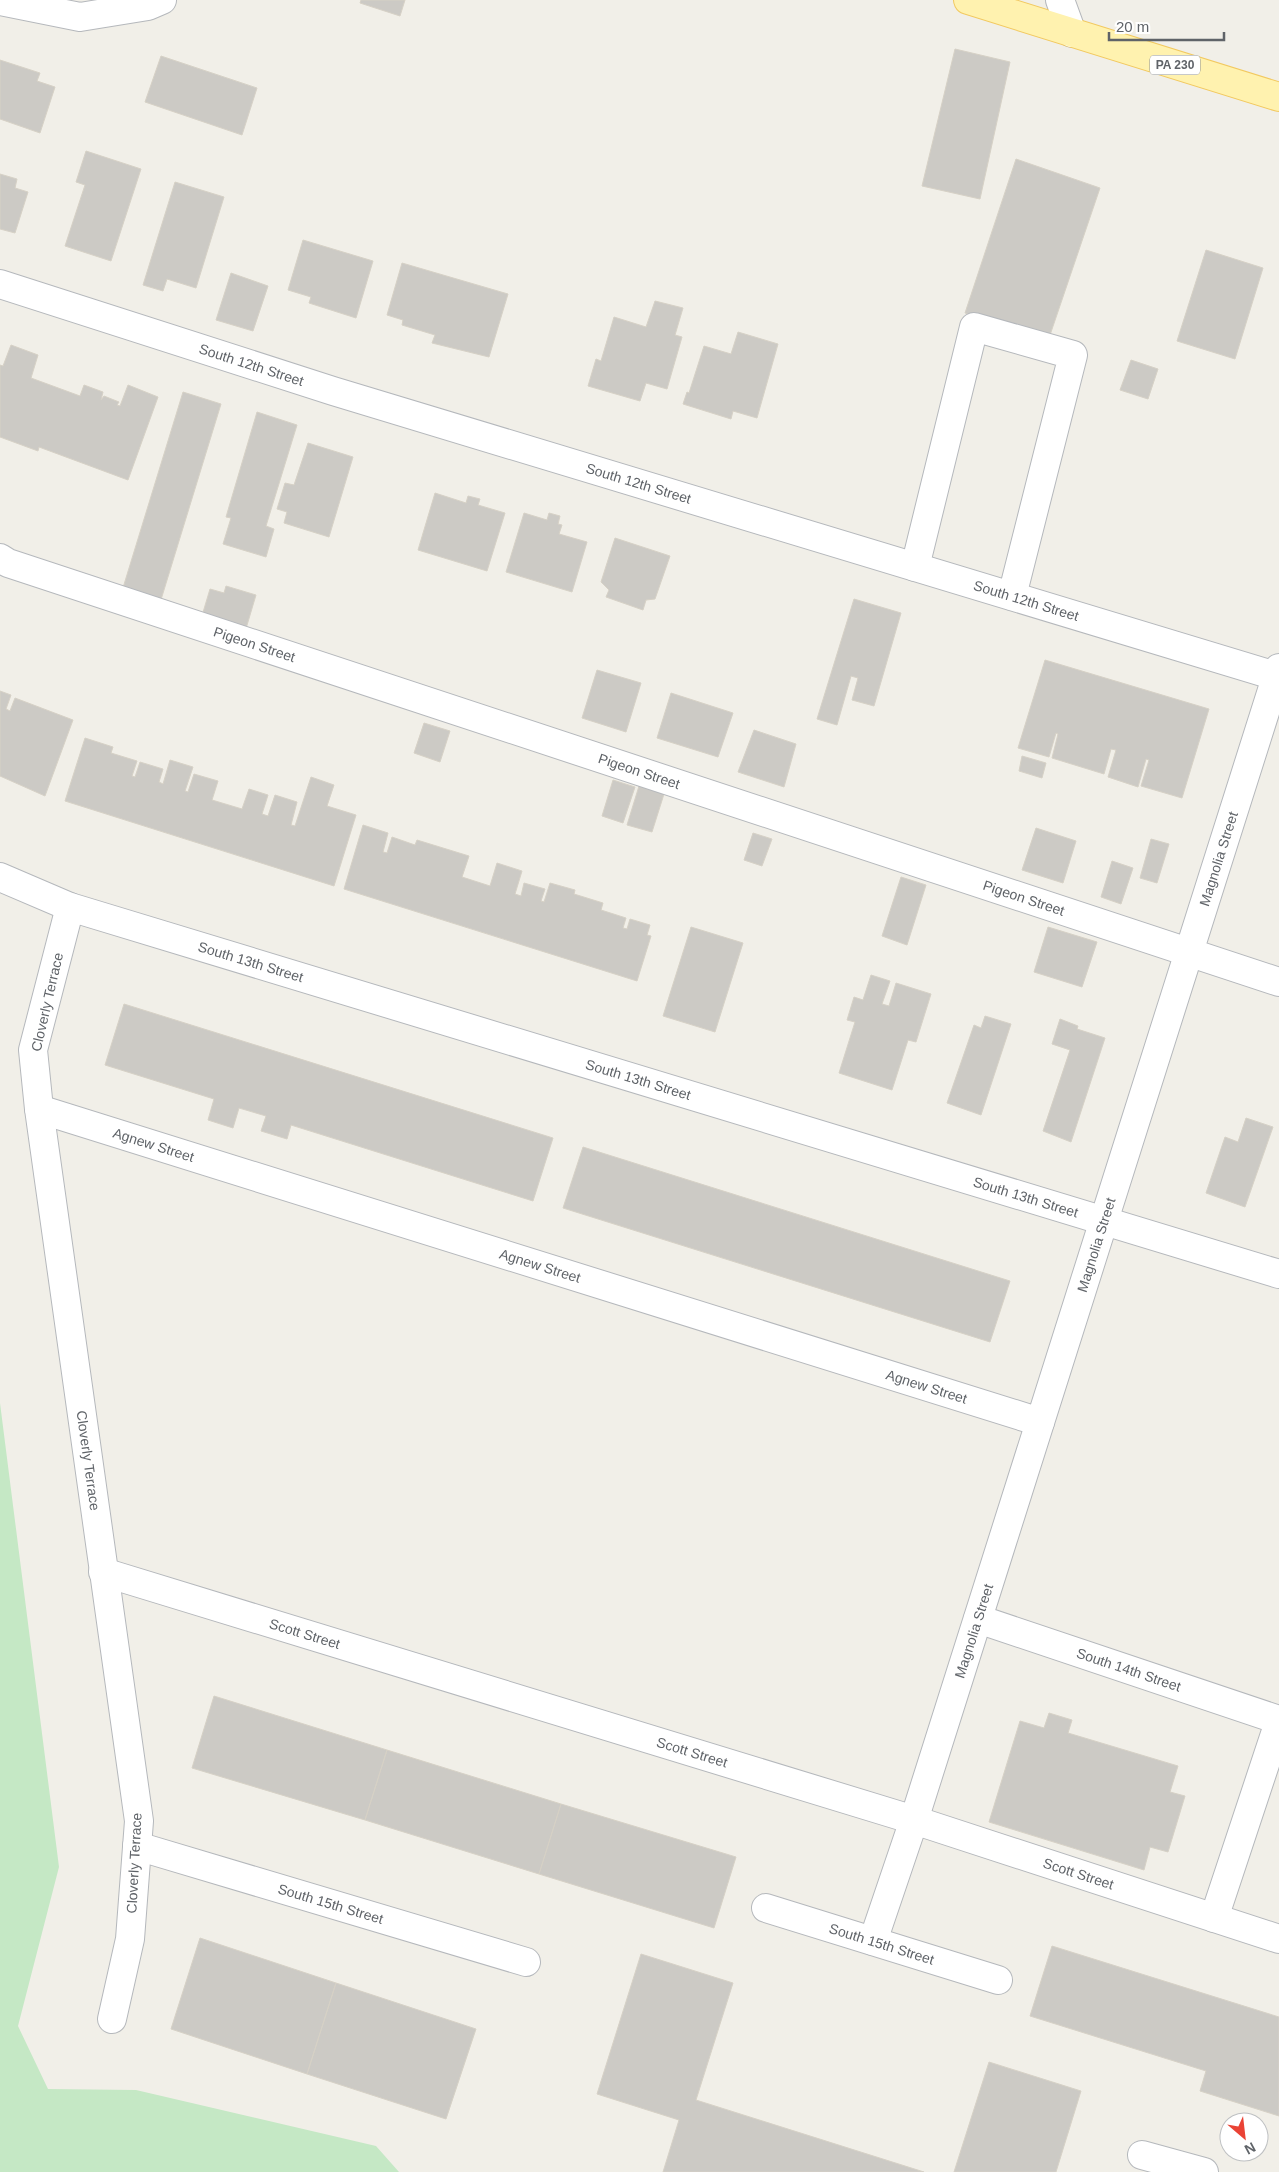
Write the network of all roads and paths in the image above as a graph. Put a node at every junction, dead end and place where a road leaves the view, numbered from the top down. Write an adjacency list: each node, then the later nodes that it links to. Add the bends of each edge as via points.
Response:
1 (162, 0): 4 (street, via 148,6 80,18)
2 (968, 0): 5 (main road, PA 230)
3 (1060, 0): 5 (street)
4 (0, 1)
5 (1072, 32): 6 (main road, PA 230)
6 (1279, 97)
7 (0, 284): 9 (street, South 12th Street, via 333,391)
8 (0, 558): 14 (street, Pigeon Street)
9 (915, 566): 10 (street, South 12th Street); 10 (street, via 974,327 1073,355)
10 (1012, 596): 11 (street, South 12th Street)
11 (1278, 674): 14 (street, Magnolia Street)
12 (0, 876): 13 (street, South 13th Street)
13 (70, 907): 16 (street, Cloverly Terrace, via 33,1050); 17 (street, South 13th Street)
14 (1189, 953): 15 (street, Pigeon Street); 17 (street, Magnolia Street)
15 (1279, 982)
16 (39, 1109): 19 (street, Agnew Street); 20 (street, Cloverly Terrace)
17 (1104, 1220): 18 (street, South 13th Street); 19 (street, Magnolia Street)
18 (1279, 1274)
19 (1040, 1422): 21 (street, Magnolia Street)
20 (103, 1572): 23 (street, Scott Street); 24 (street, Cloverly Terrace, via 139,1821)
21 (978, 1619): 22 (street, South 14th Street); 23 (street, Magnolia Street)
22 (1279, 1721): 26 (street)
23 (914, 1820): 26 (street, Scott Street); 28 (street, Magnolia Street)
24 (137, 1846): 29 (street, South 15th Street); 31 (street, Cloverly Terrace, via 130,1939)
25 (766, 1908): 28 (street, South 15th Street)
26 (1214, 1918): 27 (street, Scott Street)
27 (1279, 1939)
28 (873, 1941): 30 (street, South 15th Street)
29 (526, 1962)
30 (998, 1980)
31 (112, 2019)
32 (1142, 2155): 33 (street)
33 (1204, 2172)

